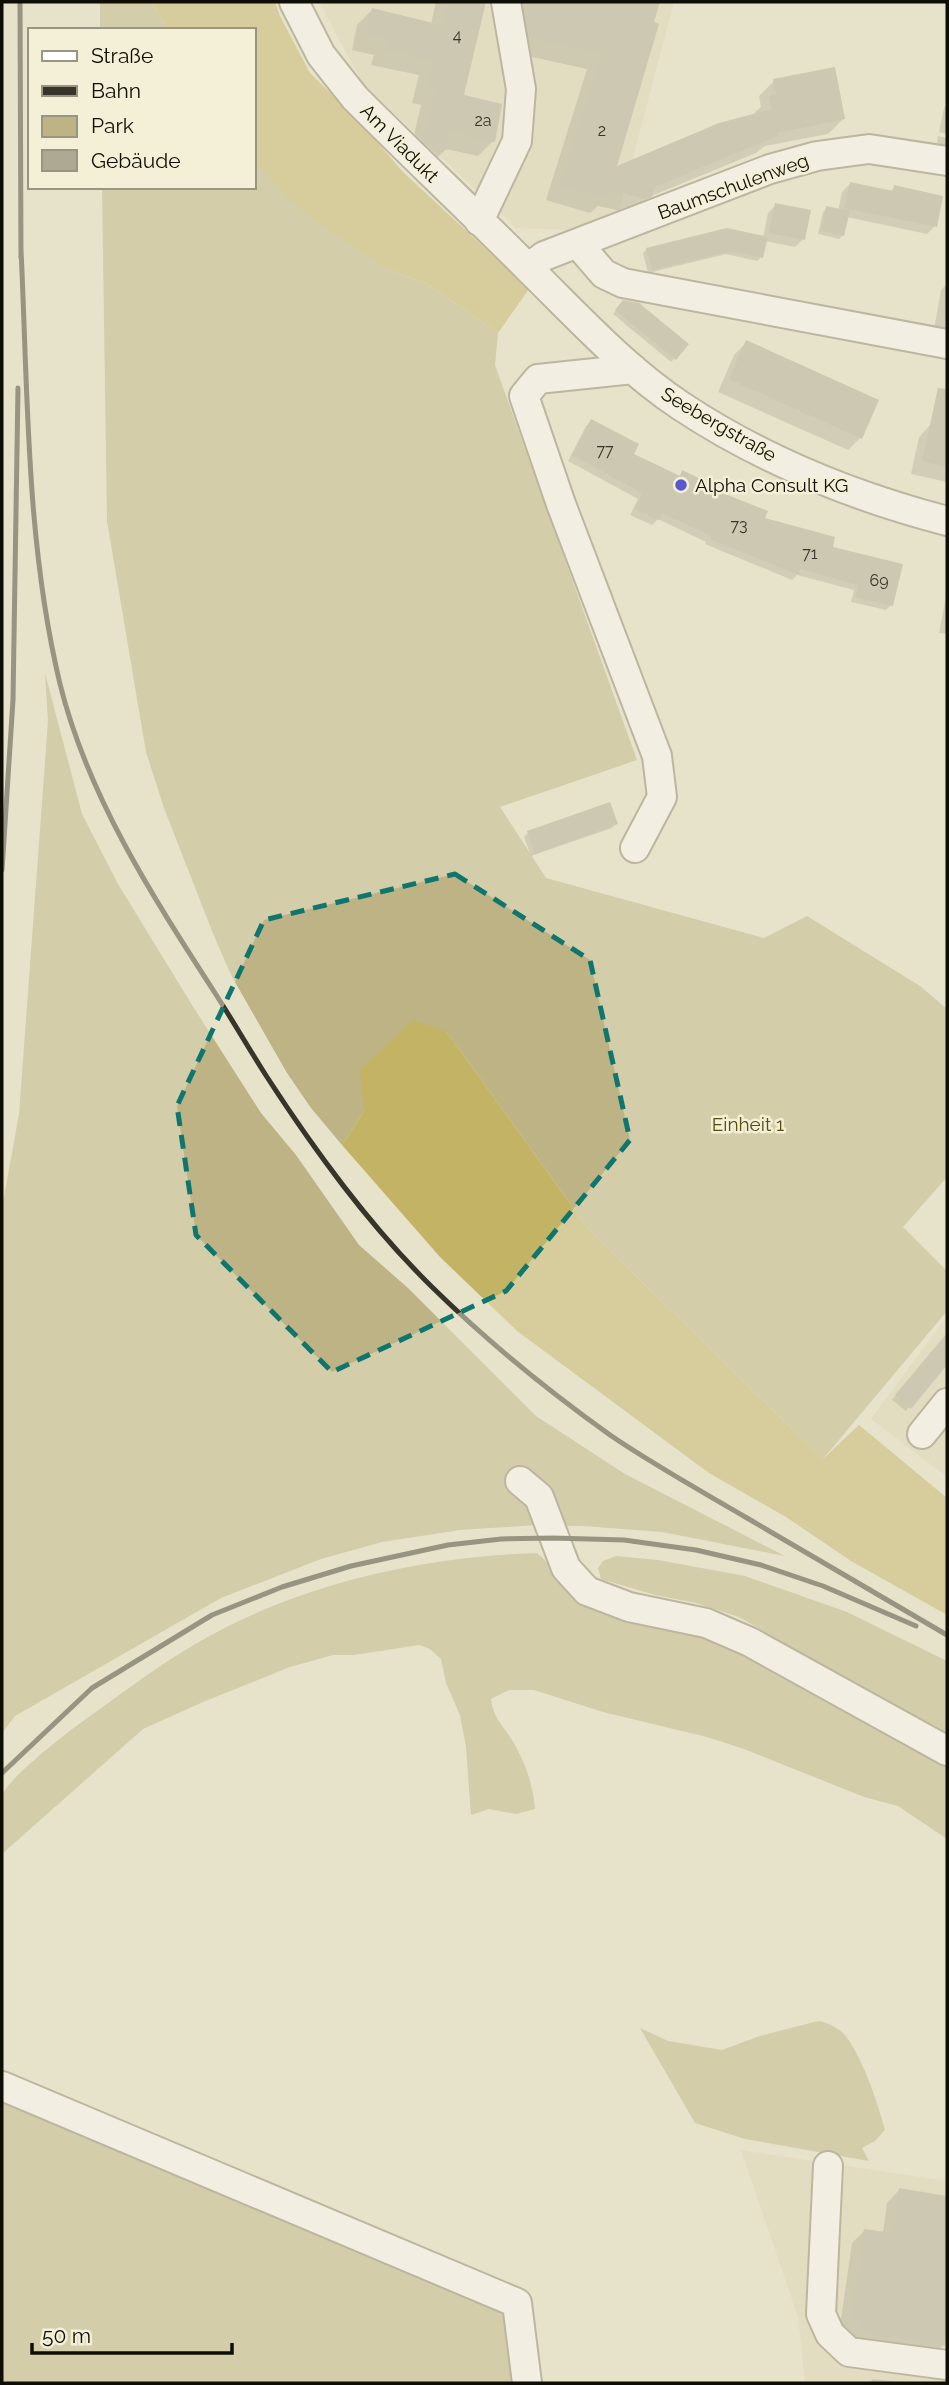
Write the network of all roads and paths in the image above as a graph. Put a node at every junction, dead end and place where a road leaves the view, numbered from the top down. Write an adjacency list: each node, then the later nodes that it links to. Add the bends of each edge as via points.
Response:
1 (294, 2): 4 (street, Am Viadukt, via 321,55 355,98)
2 (506, 2): 4 (street, via 521,89 517,141)
3 (947, 161): 5 (street, Baumschulenweg, via 869,149 817,156 770,169)
4 (479, 221): 6 (street, Am Viadukt)
5 (578, 244): 6 (street, Baumschulenweg, via 544,256); 7 (street, via 604,274 623,283)
6 (528, 268): 8 (street, Seebergstraße)
7 (947, 344)
8 (632, 369): 9 (street, Seebergstraße, via 692,413 793,467 902,509); 10 (street, via 538,379 524,396 657,756 662,797)
9 (947, 520)
10 (635, 848)
11 (947, 1403): 12 (street)
12 (922, 1434)
13 (520, 1481): 14 (street, via 539,1497 566,1568 587,1591 629,1607 706,1623 750,1642)
14 (947, 1751)
15 (2, 2086): 18 (street, via 517,2303)
16 (828, 2166): 17 (street, via 821,2314 830,2334 849,2352)
17 (947, 2365)
18 (527, 2383)

